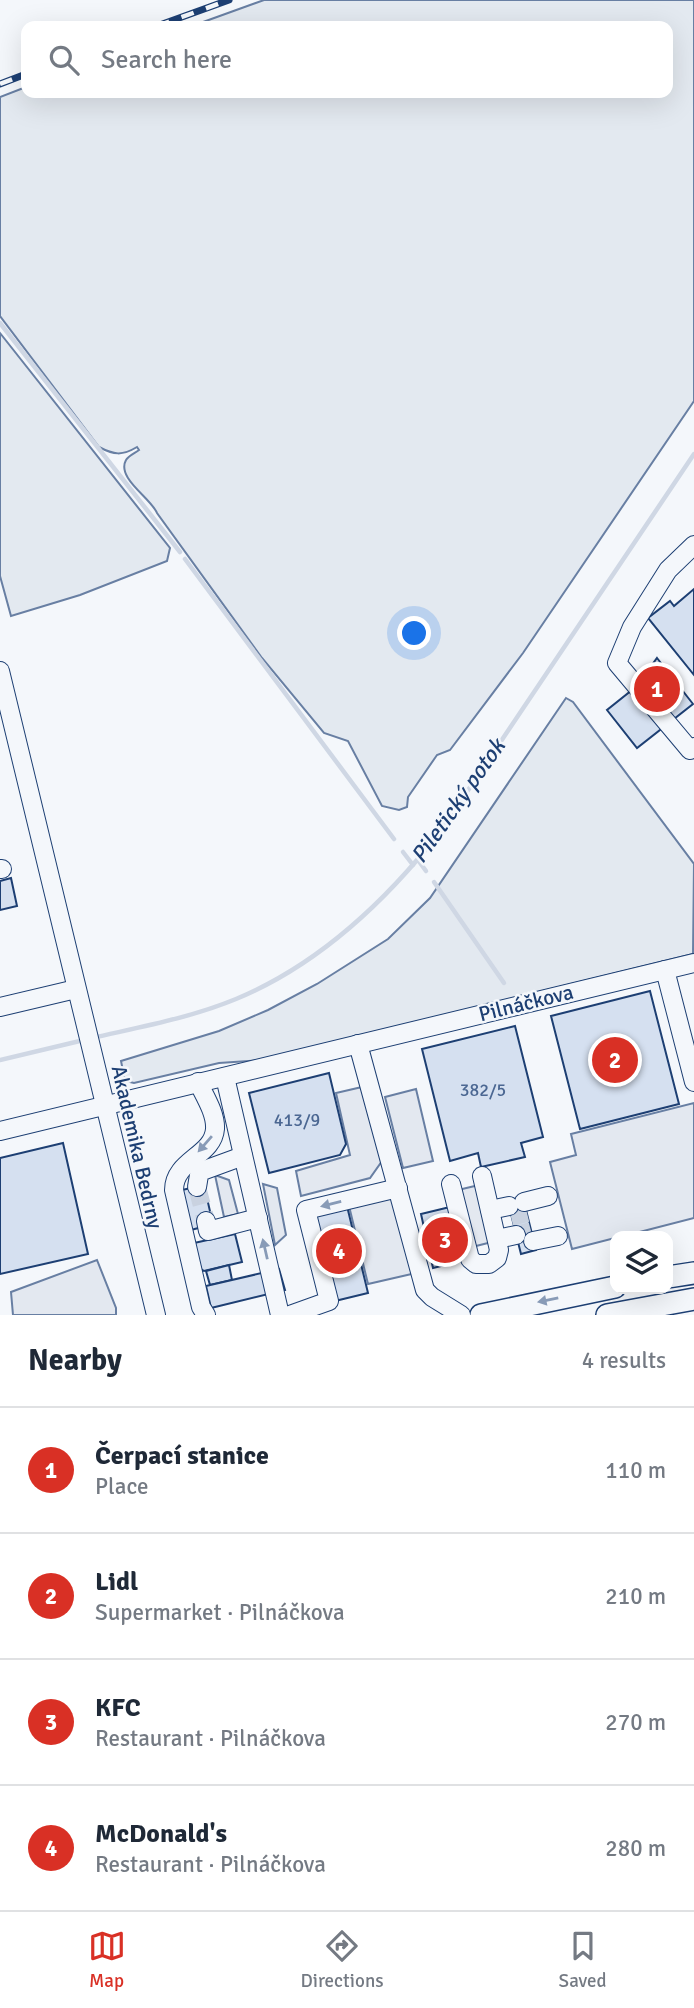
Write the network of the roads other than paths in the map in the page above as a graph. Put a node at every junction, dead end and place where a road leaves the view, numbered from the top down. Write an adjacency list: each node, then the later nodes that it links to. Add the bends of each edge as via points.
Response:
1 (694, 545): 3 (street, via 668,570 632,627 617,663 690,750)
2 (0, 671): 6 (street, Akademika Bedrny)
3 (694, 747)
4 (694, 963): 5 (street, Pilnáčkova)
5 (665, 970): 8 (street, Pilnáčkova); 11 (street)
6 (76, 989): 7 (street); 12 (street, Akademika Bedrny)
7 (0, 1007)
8 (358, 1044): 9 (street, Pilnáčkova); 18 (street)
9 (225, 1077): 10 (street, Pilnáčkova); 14 (street)
10 (198, 1082): 12 (street, Pilnáčkova); 30 (street, one-way to 30, via 215,1129 207,1145 180,1170 174,1190)
11 (694, 1082)
12 (104, 1106): 13 (street, Pilnáčkova); 29 (street, Akademika Bedrny)
13 (0, 1131)
14 (243, 1156): 17 (street, via 202,1171); 21 (street)
15 (482, 1176): 20 (street)
16 (451, 1184): 24 (street, via 472,1263 492,1262 498,1256)
17 (197, 1186)
18 (399, 1192): 32 (street, one-way to 32, via 306,1210 329,1301); 33 (street, via 425,1290)
19 (549, 1202): 20 (street)
20 (491, 1216): 24 (street)
21 (257, 1218): 22 (street, via 208,1231); 31 (street, one-way to 21)
22 (206, 1221)
23 (556, 1231): 24 (street)
24 (498, 1245)
25 (694, 1273): 26 (main road)
26 (673, 1276)
27 (610, 1288): 34 (main road, one-way to 34)
28 (694, 1299): 35 (main road)
29 (156, 1315)
30 (206, 1315)
31 (280, 1315)
32 (290, 1315)
33 (461, 1315)
34 (481, 1315)
35 (607, 1315)

